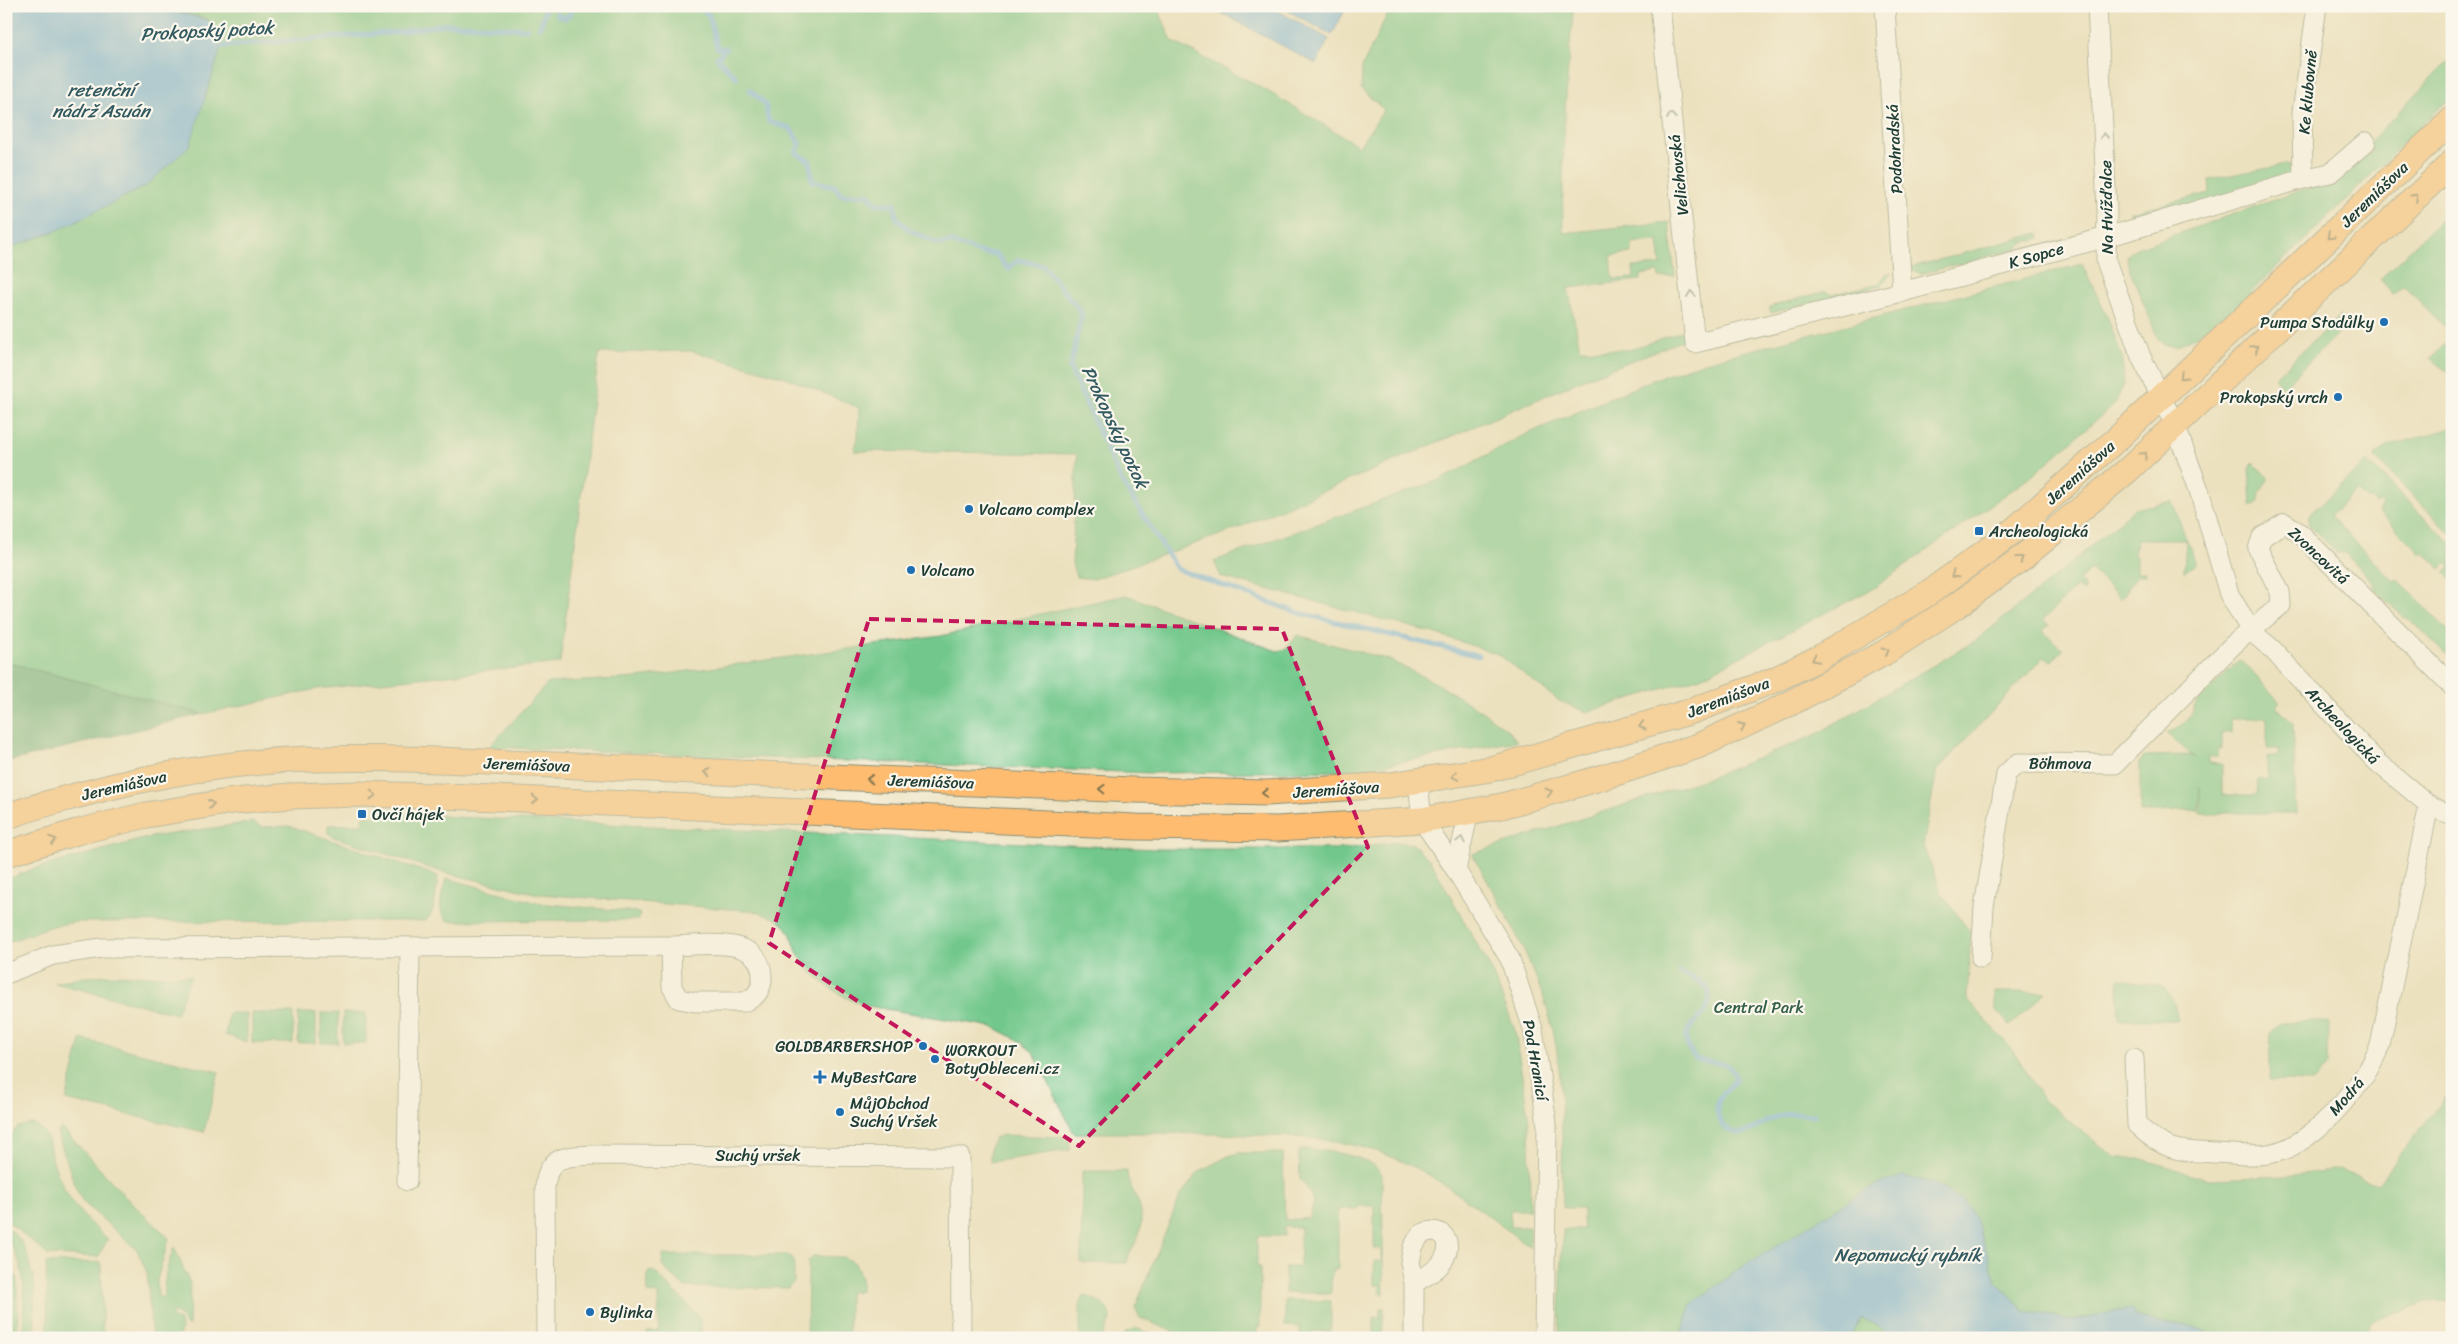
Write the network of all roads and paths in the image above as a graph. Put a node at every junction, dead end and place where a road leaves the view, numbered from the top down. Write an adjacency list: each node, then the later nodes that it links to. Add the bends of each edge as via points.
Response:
1 (1660, 6): 11 (street, Velichovská, one-way to 1)
2 (1885, 6): 10 (street, Podohradská)
3 (2097, 6): 9 (street, Na Hvížďalce, one-way to 3)
4 (2316, 6): 8 (street, Ke klubovně, via 2302,112)
5 (2452, 120): 12 (main road, Jeremiášova, one-way to 12)
6 (2366, 142): 8 (street, K Sopce, via 2330,173)
7 (2452, 163): 13 (main road, Jeremiášova, one-way to 7)
8 (2303, 179): 9 (street, K Sopce)
9 (2107, 237): 10 (street, K Sopce); 12 (street, Na Hvížďalce, via 2106,262)
10 (1902, 292): 11 (street, K Sopce)
11 (1695, 343)
12 (2160, 399): 13 (street, Archeologická); 16 (main road, Jeremiášova, one-way to 16, via 2014,530 1926,594 1817,658 1772,681 1689,712 1491,769)
13 (2175, 425): 14 (street, Archeologická, via 2229,594); 18 (main road, Jeremiášova, one-way to 13, via 1502,806 1698,746 1792,703 1884,653 2030,552 2128,470)
14 (2251, 631): 15 (street, Zvoncovitá, via 2281,606 2280,592 2258,549 2262,537 2285,523 2301,534); 17 (street, Archeologická, via 2272,649 2377,762); 26 (street, Böhmova, via 2198,679 2115,764 2018,763 2006,774 1984,906)
15 (2452, 686)
16 (1418, 782): 20 (main road, Jeremiášova, one-way to 20, via 1248,792 1123,790 374,758 217,767 106,788); 21 (street, Pod Hranicí)
17 (2429, 806): 19 (street, Archeologická); 28 (street, Modrá, via 2380,1046 2363,1078 2332,1114 2296,1146 2273,1153 2244,1155 2176,1151 2152,1140 2137,1125)
18 (1469, 811): 21 (main road, Jeremiášova); 23 (street, one-way to 18)
19 (2452, 816)
20 (6, 817)
21 (1422, 820): 22 (main road, Jeremiášova, one-way to 21, via 146,815 233,801 358,794 1136,827 1278,829); 23 (street, Pod Hranicí)
22 (6, 854)
23 (1456, 870): 34 (street, Pod Hranicí, via 1510,959 1533,1029 1546,1124)
24 (671, 946): 24 (street, via 733,946 750,950 762,971 760,990 752,1000 744,1002 679,999 672,987); 25 (street)
25 (410, 948): 27 (street, via 102,948 53,955); 29 (street)
26 (1981, 958)
27 (6, 974)
28 (2134, 1058)
29 (407, 1181)
30 (1414, 1283): 33 (street)
31 (546, 1338): 32 (street, Suchý vršek, via 545,1188 550,1167 564,1157 654,1155 960,1157)
32 (961, 1338)
33 (1414, 1338)
34 (1544, 1338)

